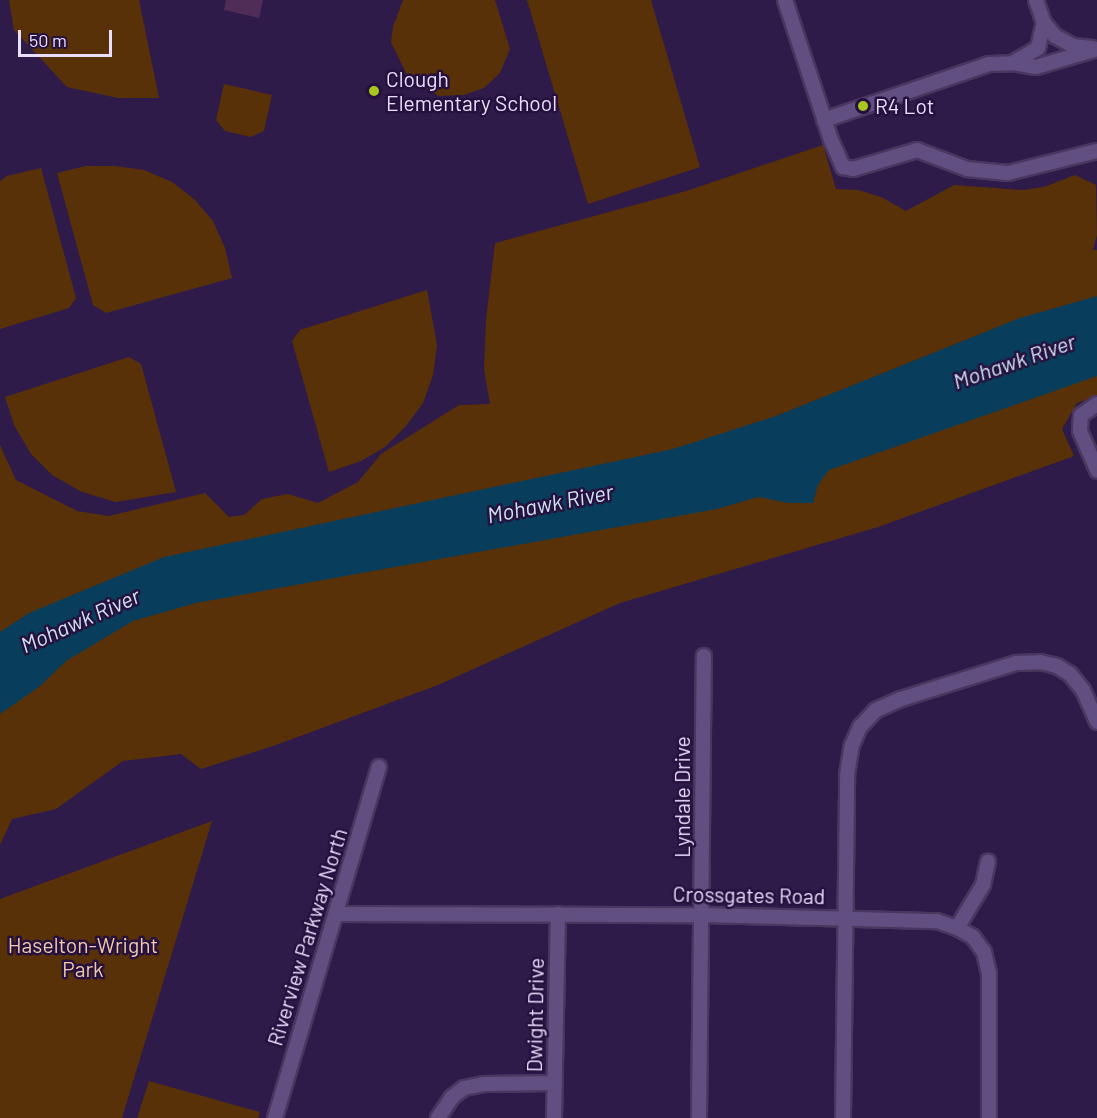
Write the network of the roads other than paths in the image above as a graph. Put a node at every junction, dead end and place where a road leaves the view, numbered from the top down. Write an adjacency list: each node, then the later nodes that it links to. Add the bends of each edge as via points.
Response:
1 (785, 0): 6 (street)
2 (1036, 0): 3 (street)
3 (1044, 23): 4 (street, via 1055,36 1073,46); 5 (street, via 1038,48)
4 (1097, 48): 5 (street, via 1047,65)
5 (1013, 63): 6 (street, via 982,66)
6 (824, 120): 7 (street, via 840,164 847,169 917,150 967,169 1008,173)
7 (1097, 151)
8 (1097, 404): 9 (street, via 1082,415 1080,431)
9 (1097, 470)
10 (704, 656): 16 (street, Lyndale Drive)
11 (1097, 722): 17 (street, via 1083,690 1070,674 1048,663 1016,663 876,710 852,745 847,775)
12 (379, 767): 14 (street, Riverview Parkway North)
13 (988, 862): 18 (street, via 983,885)
14 (336, 914): 15 (street, Crossgates Road); 20 (street, Riverview Parkway North)
15 (558, 914): 16 (street, Crossgates Road); 19 (street, Dwight Drive)
16 (702, 915): 17 (street, Crossgates Road); 23 (street, Lyndale Drive)
17 (845, 918): 18 (street, Crossgates Road, via 937,921); 24 (street)
18 (957, 928): 25 (street, Crossgates Road, via 973,937 984,952 989,973)
19 (555, 1083): 21 (street, via 464,1088 452,1096); 22 (street, Dwight Drive)
20 (275, 1118)
21 (438, 1118)
22 (554, 1118)
23 (699, 1118)
24 (843, 1118)
25 (989, 1118)

